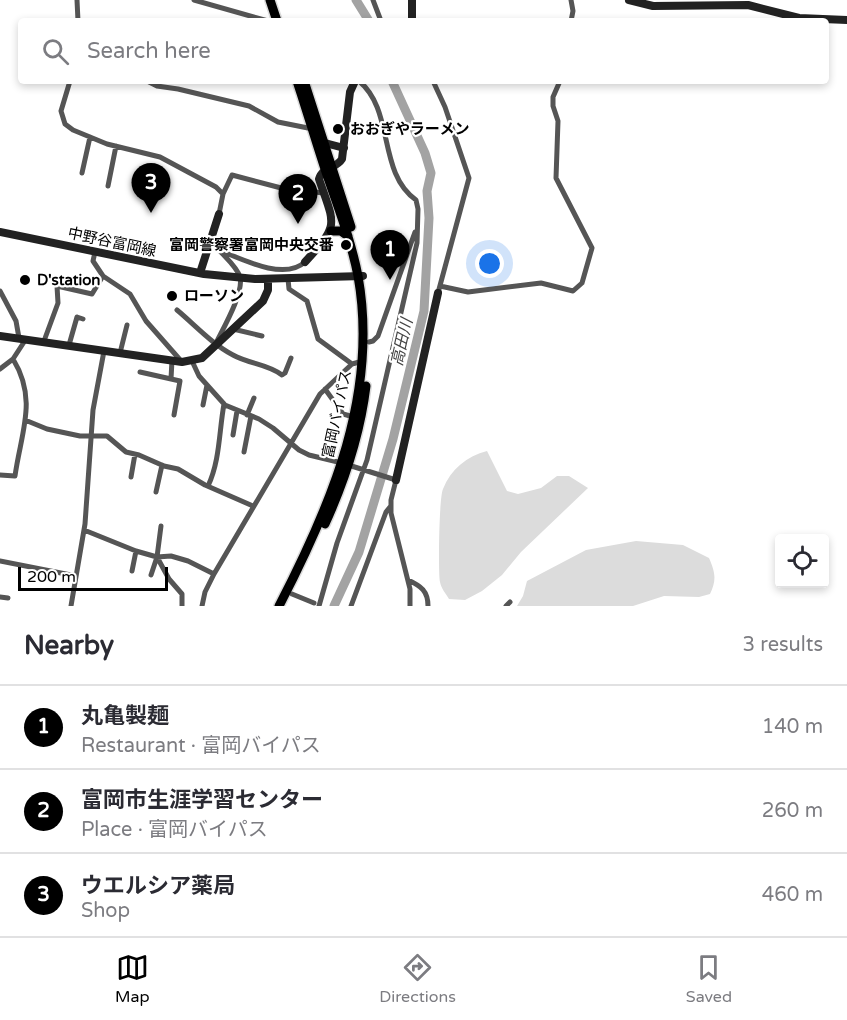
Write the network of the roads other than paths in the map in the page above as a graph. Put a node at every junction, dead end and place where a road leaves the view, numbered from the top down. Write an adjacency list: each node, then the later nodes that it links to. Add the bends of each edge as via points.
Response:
1 (77, 0): 9 (street)
2 (194, 0): 10 (street)
3 (270, 0): 11 (highway)
4 (276, 0): 12 (highway)
5 (373, 0): 13 (street)
6 (412, 0): 14 (main road)
7 (571, 0): 15 (street)
8 (629, 0): 16 (main road, via 653,6 748,5)
9 (78, 18)
10 (257, 18)
11 (276, 18)
12 (282, 18)
13 (380, 18)
14 (412, 18)
15 (572, 18)
16 (799, 18)
17 (829, 19): 18 (main road)
18 (847, 20)
19 (69, 84): 28 (street, via 62,111 65,124)
20 (153, 84): 27 (street, via 249,106 278,122)
21 (298, 84): 27 (highway, 富岡バイパス)
22 (305, 84): 29 (highway, 富岡バイパス)
23 (355, 84): 31 (main road, via 350,92)
24 (359, 84): 38 (street, via 379,108 397,180 416,200)
25 (434, 84): 52 (street, via 469,178)
26 (559, 84): 52 (street, via 553,97 558,121 555,178 592,248 582,284 573,291 541,284 468,292)
27 (313, 129): 32 (highway, 富岡バイパス)
28 (90, 136): 30 (street); 33 (street)
29 (325, 143): 31 (main road); 32 (highway, 富岡バイパス)
30 (116, 146): 34 (street); 35 (street, via 174,163)
31 (344, 148): 32 (main road, via 340,162)
32 (329, 168): 36 (main road, via 319,179); 41 (highway, 富岡バイパス); 48 (highway, 富岡バイパス, via 354,234)
33 (82, 172)
34 (108, 186)
35 (223, 194): 36 (street, via 232,175); 37 (street)
36 (324, 194): 39 (main road, via 332,219)
37 (219, 214): 42 (main road)
38 (418, 225): 62 (street, via 378,336); 94 (street)
39 (331, 231): 41 (highway); 45 (main road)
40 (0, 232): 44 (main road, 中野谷富岡線)
41 (348, 236): 48 (highway, 富岡バイパス)
42 (209, 246): 43 (street); 46 (main road)
43 (219, 250): 45 (street, via 278,270 295,269); 49 (street)
44 (95, 252): 46 (main road, 中野谷富岡線); 47 (street, via 93,261)
45 (305, 262)
46 (200, 273): 49 (main road, 中野谷富岡線)
47 (103, 276): 61 (street, via 92,294 57,286 58,303); 72 (street, via 130,294 146,321)
48 (360, 277): 51 (main road, 中野谷富岡線); 62 (highway, 富岡バイパス); 71 (highway, 富岡バイパス)
49 (240, 278): 50 (main road, 中野谷富岡線); 63 (street, via 237,296)
50 (268, 279): 51 (main road, 中野谷富岡線); 57 (main road, via 266,297)
51 (288, 279): 73 (street, via 289,290 308,301 318,339)
52 (439, 289): 97 (main road)
53 (0, 291): 60 (street)
54 (177, 310): 63 (street)
55 (83, 319): 64 (street, via 76,318)
56 (127, 325): 66 (street)
57 (234, 329): 59 (street); 63 (main road)
58 (0, 336): 60 (main road)
59 (262, 336)
60 (22, 338): 61 (main road); 67 (street)
61 (44, 341): 64 (main road)
62 (369, 342): 92 (highway, 富岡バイパス, via 364,401)
63 (216, 344): 68 (street, via 234,356 282,375); 70 (main road, via 202,358)
64 (69, 345): 65 (main road)
65 (104, 351): 66 (main road); 88 (street)
66 (120, 353): 69 (main road)
67 (13, 358): 74 (street); 86 (street, via 22,373 27,396)
68 (291, 358)
69 (172, 360): 72 (main road); 76 (street)
70 (192, 361): 72 (main road); 77 (street)
71 (363, 361): 73 (street); 85 (highway, 富岡バイパス)
72 (182, 362)
73 (352, 364): 78 (street)
74 (0, 369)
75 (140, 372): 76 (street)
76 (171, 379): 83 (street, via 180,381)
77 (207, 385): 80 (street); 81 (street)
78 (325, 389): 85 (street, via 343,414); 89 (street)
79 (254, 398): 84 (street)
80 (224, 404): 82 (street); 98 (street, via 221,436)
81 (202, 405)
82 (237, 411): 84 (street); 87 (street)
83 (174, 415)
84 (249, 416): 89 (street); 90 (street)
85 (354, 417): 92 (highway, 富岡バイパス)
86 (25, 420): 88 (street, via 47,429); 95 (street, via 15,476)
87 (233, 435)
88 (92, 436): 91 (street, via 107,436 126,452); 103 (street)
89 (291, 442): 92 (street, via 309,455); 100 (street)
90 (244, 452)
91 (135, 454): 93 (street); 96 (street)
92 (345, 464): 94 (street); 112 (highway, 富岡バイパス, via 318,540); 120 (highway, 富岡バイパス)
93 (162, 465): 98 (street); 99 (street)
94 (363, 470): 97 (street); 115 (street, via 323,593)
95 (0, 475)
96 (131, 477)
97 (395, 479): 101 (street)
98 (208, 486): 100 (street)
99 (156, 492)
100 (253, 506): 108 (street)
101 (390, 507): 111 (street); 116 (street)
102 (161, 526): 105 (street)
103 (84, 530): 104 (street); 110 (street)
104 (136, 551): 105 (street); 107 (street)
105 (157, 557): 108 (street, via 188,561); 109 (street); 118 (street, via 182,594)
106 (0, 561): 110 (street)
107 (132, 571)
108 (214, 574): 119 (street)
109 (151, 575)
110 (76, 576): 117 (street)
111 (408, 580): 122 (street); 123 (street, via 422,588 428,596)
112 (292, 594): 115 (street); 121 (highway, 富岡バイパス)
113 (0, 597): 114 (street)
114 (8, 598)
115 (314, 605)
116 (354, 605)
117 (71, 606)
118 (182, 606)
119 (202, 606)
120 (279, 606)
121 (286, 606)
122 (410, 606)
123 (428, 606)

